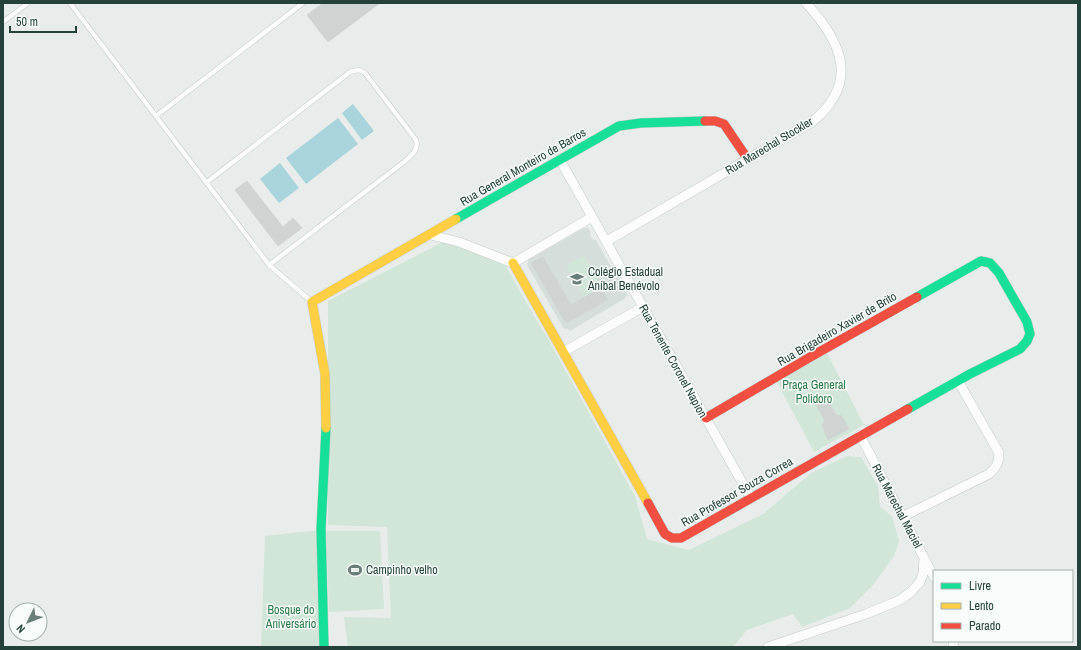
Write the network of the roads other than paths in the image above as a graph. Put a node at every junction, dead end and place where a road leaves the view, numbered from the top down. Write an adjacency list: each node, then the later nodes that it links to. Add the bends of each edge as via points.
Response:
1 (28, 3): 5 (lane)
2 (70, 3): 6 (lane)
3 (303, 3): 6 (lane)
4 (806, 3): 7 (street, Rua Marechal Stockler, via 828,29 837,47 841,70 837,93 823,113 812,122)
5 (3, 22)
6 (156, 116): 9 (lane)
7 (747, 158): 8 (street, Rua General Monteiro de Barros, via 724,124 715,120 620,126); 12 (street, Rua Marechal Stockler)
8 (560, 160): 10 (street, Rua Tenente Coronel Napion); 11 (street, Rua General Monteiro de Barros)
9 (207, 182): 15 (lane); 15 (lane, via 350,72 356,70 365,73 416,140 416,150 404,162)
10 (592, 217): 12 (street, Rua Tenente Coronel Napion); 14 (street)
11 (431, 235): 14 (street, via 460,242); 16 (street, Rua General Monteiro de Barros)
12 (607, 241): 17 (street, Rua Tenente Coronel Napion)
13 (981, 261): 19 (street, Rua Professor Souza Correa, via 990,263 1003,280 1027,322 1030,334 1020,348); 20 (street, Rua Brigadeiro Xavier de Brito)
14 (513, 263): 18 (street, Rua Professor Souza Correa)
15 (269, 265): 16 (lane)
16 (312, 302): 26 (street, via 325,374 326,434 321,530)
17 (643, 307): 18 (street); 20 (street, Rua Tenente Coronel Napion)
18 (563, 352): 22 (street, Rua Professor Souza Correa, via 665,534 672,538 681,538)
19 (958, 381): 21 (street, Rua Professor Souza Correa); 23 (street, via 999,453 999,462 989,474)
20 (706, 418): 22 (street, Rua Tenente Coronel Napion)
21 (860, 436): 22 (street, Rua Professor Souza Correa); 23 (street, Rua Marechal Maciel)
22 (751, 498)
23 (902, 517): 24 (street, Rua Marechal Maciel)
24 (924, 558): 25 (street, Rua Marechal Maciel); 27 (street, via 920,582 912,592 900,600)
25 (933, 575)
26 (324, 647)
27 (768, 647)

